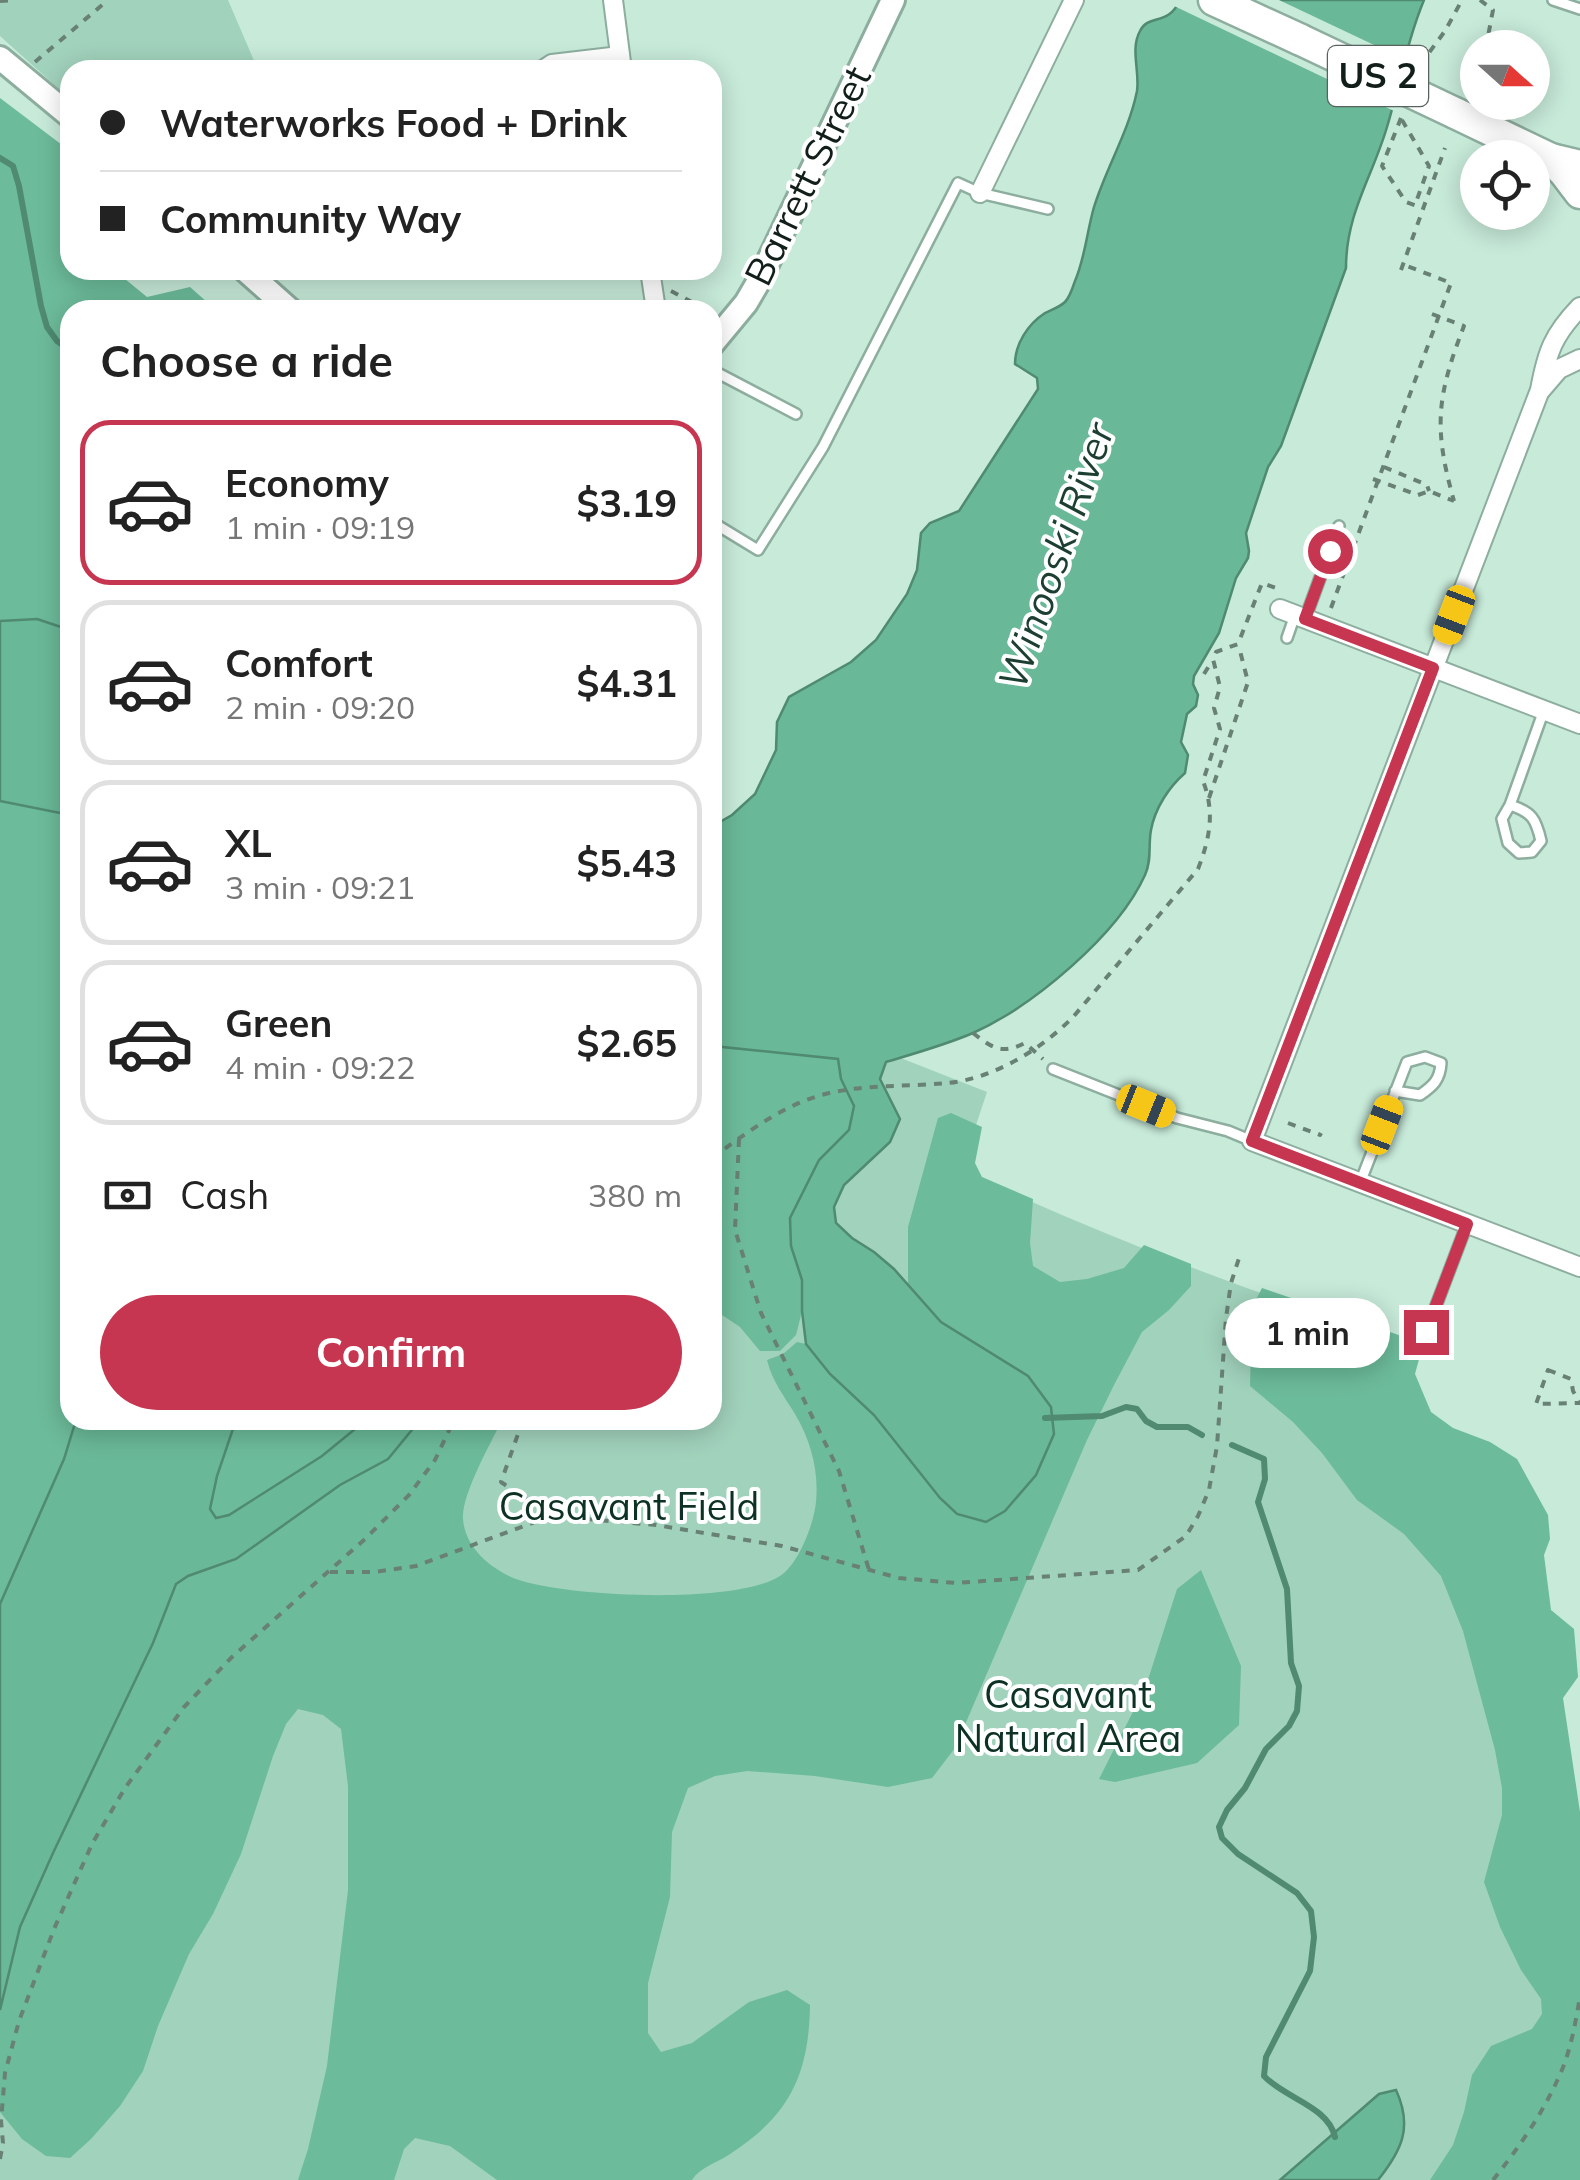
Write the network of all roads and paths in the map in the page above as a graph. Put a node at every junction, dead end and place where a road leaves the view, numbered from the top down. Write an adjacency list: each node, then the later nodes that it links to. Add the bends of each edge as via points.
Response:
1 (0, 0): 2 (path)
2 (15, 0)
3 (107, 0): 16 (path)
4 (614, 0): 14 (street)
5 (893, 0): 34 (street, Barrett Street, via 760,279)
6 (1074, 0): 22 (street)
7 (1214, 0): 17 (main road, US 2, bridge)
8 (1462, 0): 15 (path)
9 (1480, 0): 12 (path, via 1493,10)
10 (1553, 0): 11 (lane)
11 (1580, 9)
12 (1489, 30)
13 (0, 58): 16 (street)
14 (621, 60)
15 (1420, 65)
16 (21, 75): 18 (street)
17 (1460, 102)
18 (60, 108)
19 (1493, 120): 21 (main road, US 2)
20 (1445, 148): 26 (path)
21 (1566, 162): 23 (main road, US 2, via 1564,172)
22 (980, 193): 25 (lane); 43 (lane, via 958,183 822,447 758,550)
23 (1580, 193)
24 (1414, 206): 24 (path, via 1429,166 1401,118 1382,166); 26 (path)
25 (1048, 208)
26 (1422, 208): 33 (path, via 1401,267 1451,282)
27 (256, 280): 29 (street)
28 (670, 290): 30 (path)
29 (279, 300)
30 (688, 300)
31 (1580, 306): 37 (street, via 1553,340)
32 (1432, 314): 33 (path)
33 (1439, 317): 39 (path); 41 (path, via 1464,326 1447,371 1440,426 1454,500)
34 (722, 332)
35 (1580, 359): 37 (street, via 1559,368)
36 (722, 375): 38 (lane)
37 (1540, 390): 50 (street)
38 (796, 414)
39 (1384, 468): 41 (path); 45 (path)
40 (1373, 478): 41 (path, bridge, via 1418,495)
41 (1429, 491)
42 (1340, 526): 46 (lane)
43 (722, 528)
44 (1262, 583): 49 (path, via 1238,644)
45 (1330, 608)
46 (1293, 614): 47 (lane); 50 (street)
47 (1287, 638)
48 (1240, 651): 54 (path, via 1248,682)
49 (1212, 660): 51 (path); 54 (path, via 1220,729 1203,781)
50 (1433, 668): 52 (street); 63 (street)
51 (1204, 674)
52 (1544, 710): 53 (street); 55 (lane)
53 (1580, 724)
54 (1209, 798): 57 (path, via 1207,842 1191,880 1074,1016)
55 (1510, 805): 55 (lane, via 1502,819 1508,843 1532,852 1540,842 1536,823)
56 (973, 1032): 57 (path, via 997,1048 1025,1043)
57 (1034, 1049): 62 (path, via 959,1082 822,1094)
58 (1053, 1069): 63 (lane)
59 (1394, 1091): 59 (lane, via 1408,1062 1425,1057 1440,1063 1432,1087 1420,1094); 65 (lane)
60 (1288, 1123): 61 (path)
61 (1321, 1133)
62 (739, 1138): 64 (path); 74 (path, via 734,1230 760,1313 840,1471)
63 (1252, 1141): 65 (street)
64 (722, 1151)
65 (1360, 1184): 66 (street)
66 (1467, 1224): 68 (street); 69 (lane)
67 (1241, 1252): 74 (path, via 1226,1318 1209,1490 1186,1536 1138,1570 956,1583)
68 (1580, 1267)
69 (1426, 1332)
70 (1580, 1403): 70 (path, via 1571,1379 1548,1370 1536,1404)
71 (449, 1430): 75 (path, via 409,1495)
72 (520, 1430): 73 (path, via 501,1482)
73 (551, 1516): 74 (path, via 782,1546); 75 (path, via 416,1566)
74 (869, 1570)
75 (329, 1572): 77 (path, via 184,1707 92,1844 19,2021 6,2073)
76 (1580, 1998): 78 (path, via 1558,2079)
77 (0, 2160)
78 (1493, 2180)

